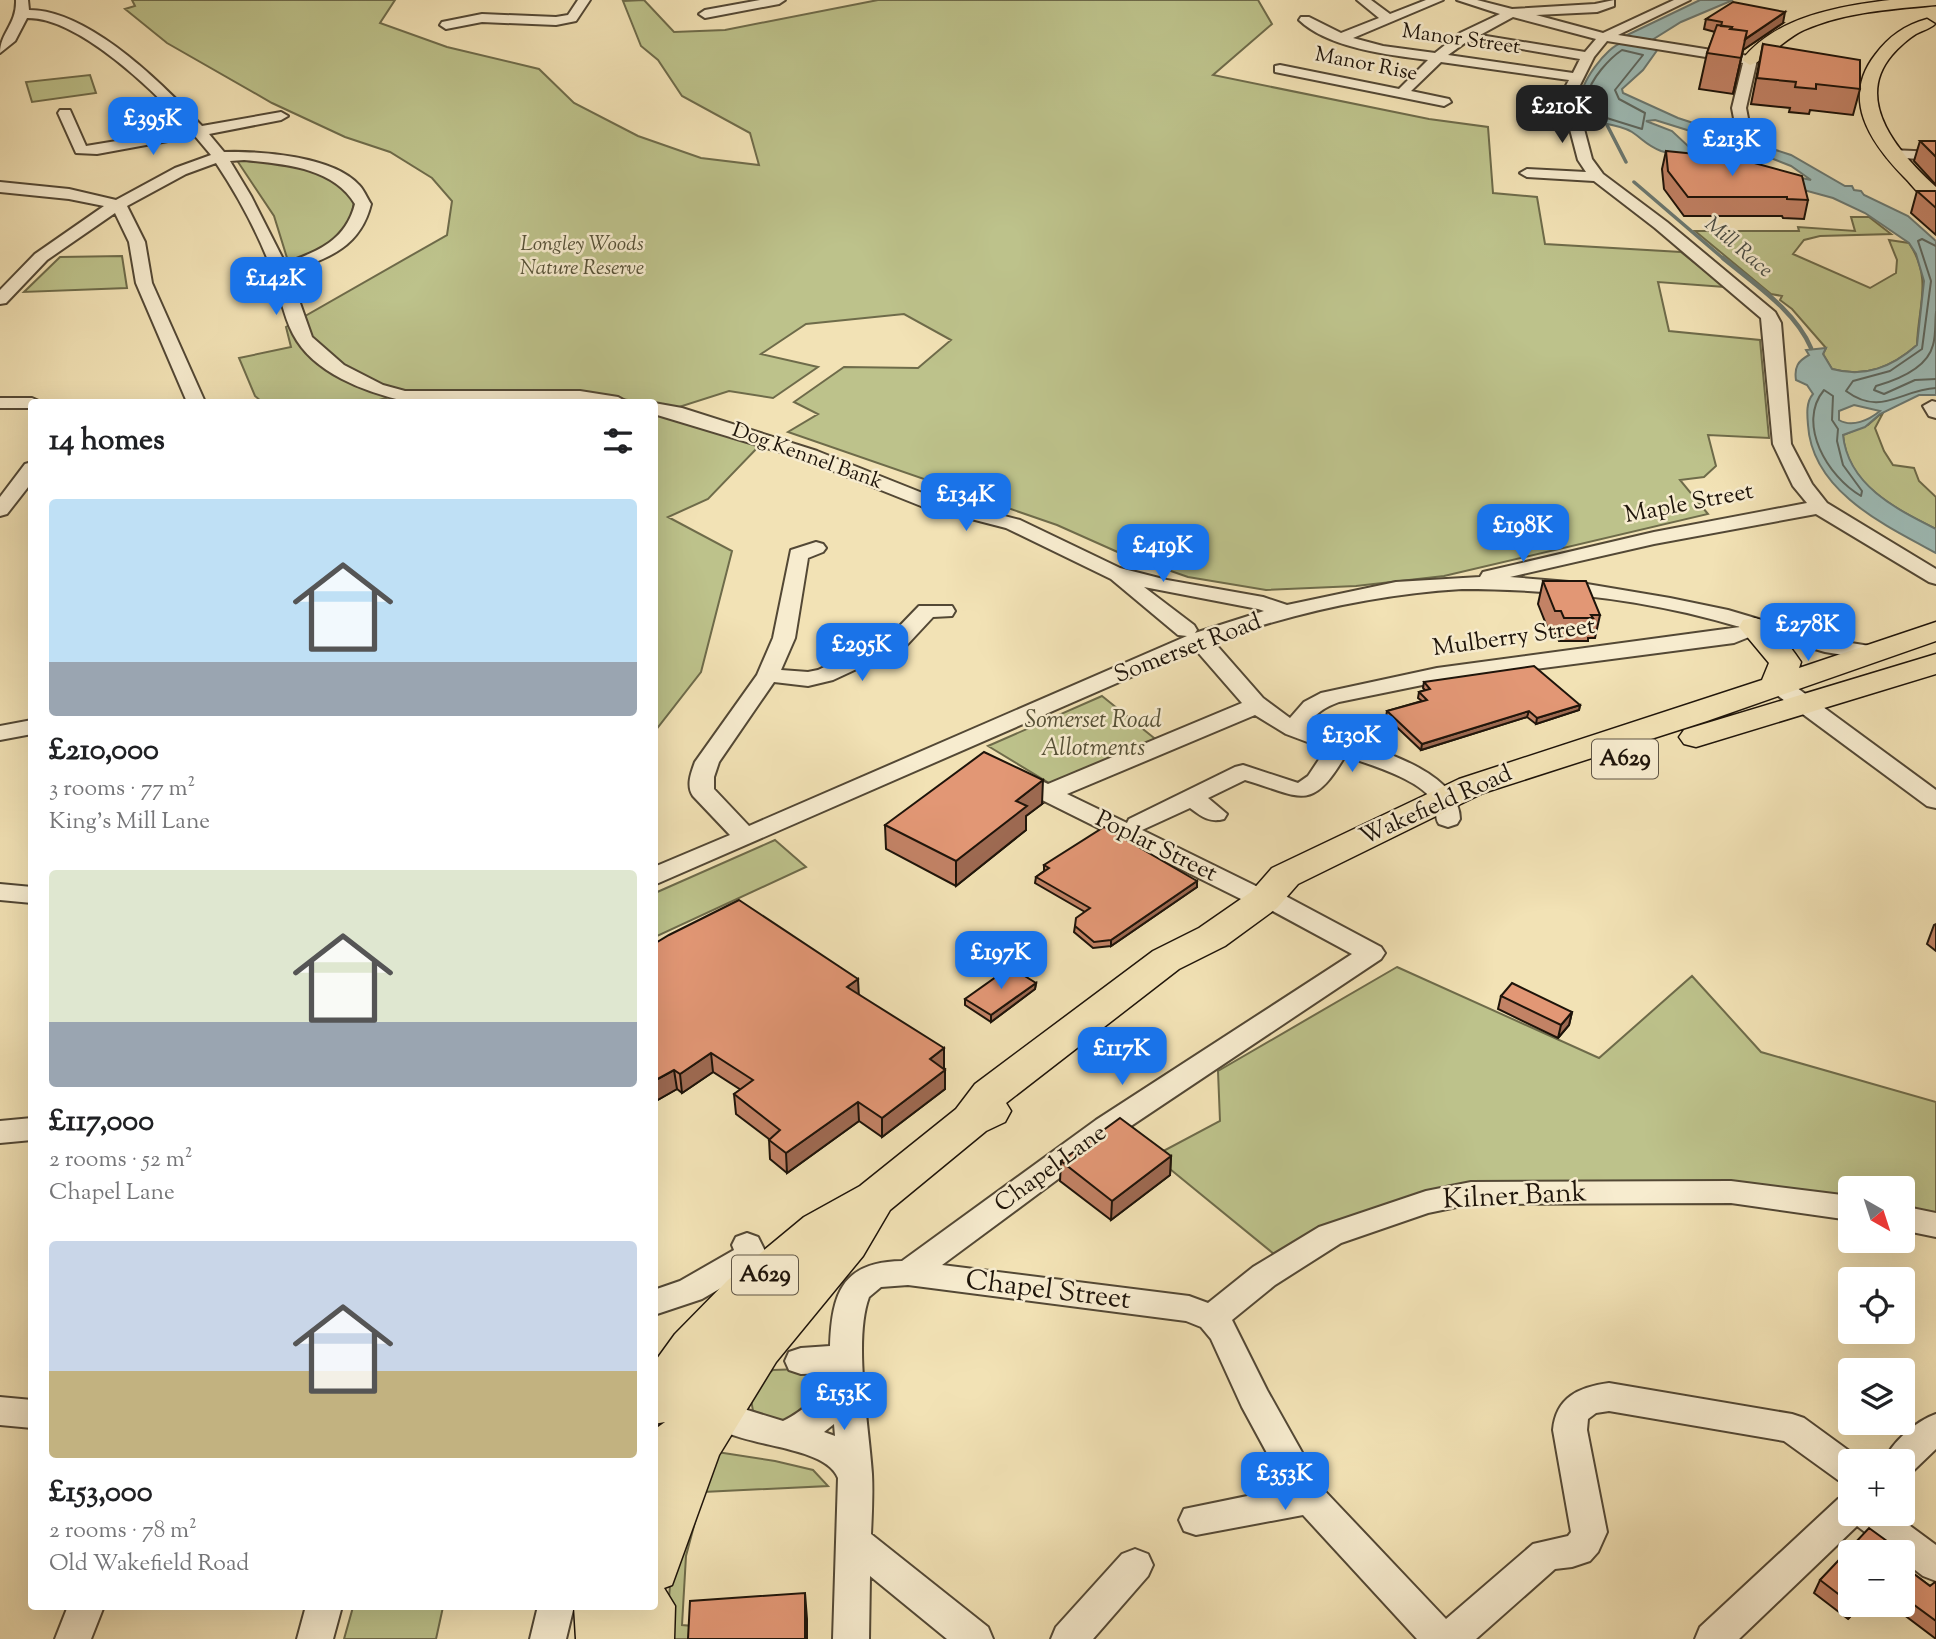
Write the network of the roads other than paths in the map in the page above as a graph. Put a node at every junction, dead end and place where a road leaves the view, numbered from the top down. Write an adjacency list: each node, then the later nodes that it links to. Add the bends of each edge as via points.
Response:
1 (584, 0): 16 (street, via 572,18 564,20 482,18)
2 (779, 0): 12 (street)
3 (1363, 0): 14 (street)
4 (1437, 0): 14 (street)
5 (1463, 0): 9 (street)
6 (1684, 0): 19 (street)
7 (1936, 0): 10 (main road)
8 (1610, 3): 13 (street, via 1597,8)
9 (1489, 4): 13 (street)
10 (1881, 6): 17 (main road); 24 (main road, via 1807,24 1780,36)
11 (23, 7): 21 (street, via 18,29); 32 (street, via 89,35)
12 (702, 13)
13 (1511, 13): 18 (street); 19 (street)
14 (1387, 18): 20 (street)
15 (1305, 20): 20 (street, Manor Street)
16 (446, 25)
17 (1931, 26): 34 (main road, via 1913,27 1863,78 1870,113)
18 (1465, 36): 22 (street); 23 (street)
19 (1607, 37): 22 (street); 24 (street)
20 (1340, 38): 23 (street, Manor Street)
21 (0, 49)
22 (1588, 56): 27 (street)
23 (1435, 59): 27 (street, Manor Street); 28 (street)
24 (1750, 60): 25 (main road); 33 (street, via 1739,108)
25 (1775, 64)
26 (1280, 69): 28 (street, Manor Rise)
27 (1575, 77): 39 (street, via 1568,95 1585,160)
28 (1402, 93): 29 (street, Manor Rise)
29 (1444, 102)
30 (65, 113): 32 (street, via 81,150)
31 (281, 116): 32 (street)
32 (200, 131): 36 (street)
33 (1744, 134)
34 (1892, 154): 35 (street); 43 (main road)
35 (1936, 156)
36 (220, 157): 45 (street, via 195,164); 46 (street); 46 (street, via 270,156 304,162 338,174 363,201 361,218 334,248)
37 (1527, 173): 38 (street)
38 (1554, 176): 39 (street); 42 (street)
39 (1598, 177): 56 (street, via 1769,316 1782,444 1802,486)
40 (0, 187): 41 (street)
41 (69, 194): 44 (street); 45 (street)
42 (1555, 194)
43 (1936, 198)
44 (50, 205)
45 (118, 205): 47 (street, via 42,257); 49 (street, via 137,242 144,283)
46 (280, 270): 48 (street, via 303,338 351,377 376,391)
47 (0, 299)
48 (405, 396): 50 (street); 51 (street)
49 (195, 399)
50 (392, 399)
51 (599, 399)
52 (0, 402): 53 (street)
53 (28, 403)
54 (658, 409): 60 (street, Dog Kennel Bank, via 810,455 928,502 1013,524)
55 (27, 478): 57 (street)
56 (1820, 507): 59 (street, Maple Street); 61 (street)
57 (0, 510)
58 (800, 550): 72 (street, via 784,638)
59 (1569, 556): 62 (street, Maple Street); 63 (street)
60 (1113, 573): 65 (street, Dog Kennel Bank, via 1263,603); 68 (street, Dog Kennel Bank)
61 (1936, 578)
62 (1462, 583): 63 (street, Somerset Road); 65 (street, Somerset Road)
63 (1585, 589): 66 (street, Somerset Road, via 1695,609)
64 (930, 608): 72 (street, via 898,641 825,675 808,679)
65 (1287, 612): 68 (street, Somerset Road)
66 (1754, 627): 70 (street, Somerset Road, via 1790,648); 73 (highway, via 1785,662); 77 (street, Mulberry Street, via 1734,636 1437,675 1348,693 1323,699 1311,708 1299,722)
67 (1936, 631): 70 (highway, Wakefield Road / A629)
68 (1192, 635): 74 (street, Dog Kennel Bank); 87 (street, Somerset Road)
69 (1936, 652): 70 (highway, via 1882,667 1864,667)
70 (1855, 657): 73 (highway, Wakefield Road / A629)
71 (1936, 664): 75 (highway, Wakefield Road / A629)
72 (768, 675): 87 (street, via 707,762 702,777 702,791)
73 (1777, 684): 75 (street); 84 (highway, Wakefield Road / A629, via 1509,772)
74 (1258, 705): 77 (street, Dog Kennel Bank); 81 (street, Poplar Street)
75 (1805, 705): 83 (street); 84 (highway, Wakefield Road / A629)
76 (28, 728): 78 (street)
77 (1300, 731): 79 (street, Dog Kennel Bank)
78 (0, 733)
79 (1339, 747): 82 (street, via 1323,775 1303,789 1290,790 1243,772); 84 (street, Dog Kennel Bank, via 1409,773)
80 (1001, 770): 81 (street, Poplar Street)
81 (1048, 793): 91 (street, Poplar Street)
82 (1190, 797): 85 (street); 86 (street)
83 (1936, 801)
84 (1446, 808): 91 (highway, Wakefield Road / A629, via 1301,889)
85 (1215, 814)
86 (1138, 824)
87 (746, 837): 88 (street, Somerset Road)
88 (658, 875)
89 (0, 892): 90 (street)
90 (28, 895)
91 (1266, 898): 92 (street, Poplar Street); 95 (highway, Wakefield Road / A629, via 1212,937 1177,976 1020,1097 971,1120)
92 (1372, 953): 100 (street, Chapel Lane)
93 (28, 1129): 94 (street)
94 (0, 1132)
95 (875, 1198): 105 (highway, Wakefield Road / A629, via 819,1228 744,1293 691,1347); 105 (highway, Wakefield Road / A629, via 847,1244 755,1356)
96 (1838, 1206): 102 (street, Kilner Bank, via 1731,1192 1471,1193 1426,1202 1330,1235 1264,1276)
97 (1915, 1221): 98 (street)
98 (1936, 1225)
99 (747, 1245): 101 (street, via 748,1256 691,1290)
100 (895, 1273): 102 (street, Chapel Street, via 1189,1309); 104 (street, Chapel Lane, via 865,1281 854,1292 848,1307)
101 (658, 1302)
102 (1212, 1318): 114 (street)
103 (801, 1360): 104 (street)
104 (848, 1364): 109 (street, via 828,1410 811,1425); 113 (street, Chapel Lane)
105 (675, 1392): 109 (street); 112 (highway, via 670,1446); 119 (highway, Wakefield Road / A629, via 697,1450)
106 (0, 1411): 107 (street)
107 (28, 1414)
108 (1936, 1428): 110 (street)
109 (784, 1436): 113 (street, via 838,1452)
110 (1914, 1449)
111 (1838, 1461): 136 (street, via 1792,1428 1609,1397 1579,1404 1567,1427 1589,1532 1585,1544 1574,1553 1546,1555)
112 (658, 1462)
113 (855, 1478): 118 (street, Chapel Lane)
114 (1310, 1499): 115 (street); 135 (street)
115 (1196, 1520)
116 (1838, 1521): 137 (street)
117 (1883, 1526): 121 (street)
118 (855, 1542): 132 (street, Chapel Lane); 133 (street)
119 (658, 1549)
120 (1135, 1565): 134 (street)
121 (1936, 1565)
122 (84, 1610): 127 (street)
123 (323, 1610): 128 (street)
124 (555, 1610): 129 (street)
125 (600, 1610): 130 (highway)
126 (649, 1610): 131 (highway)
127 (73, 1639)
128 (315, 1639)
129 (548, 1639)
130 (602, 1639)
131 (648, 1639)
132 (851, 1639)
133 (975, 1639)
134 (1069, 1639)
135 (1441, 1639)
136 (1449, 1639)
137 (1713, 1639)

